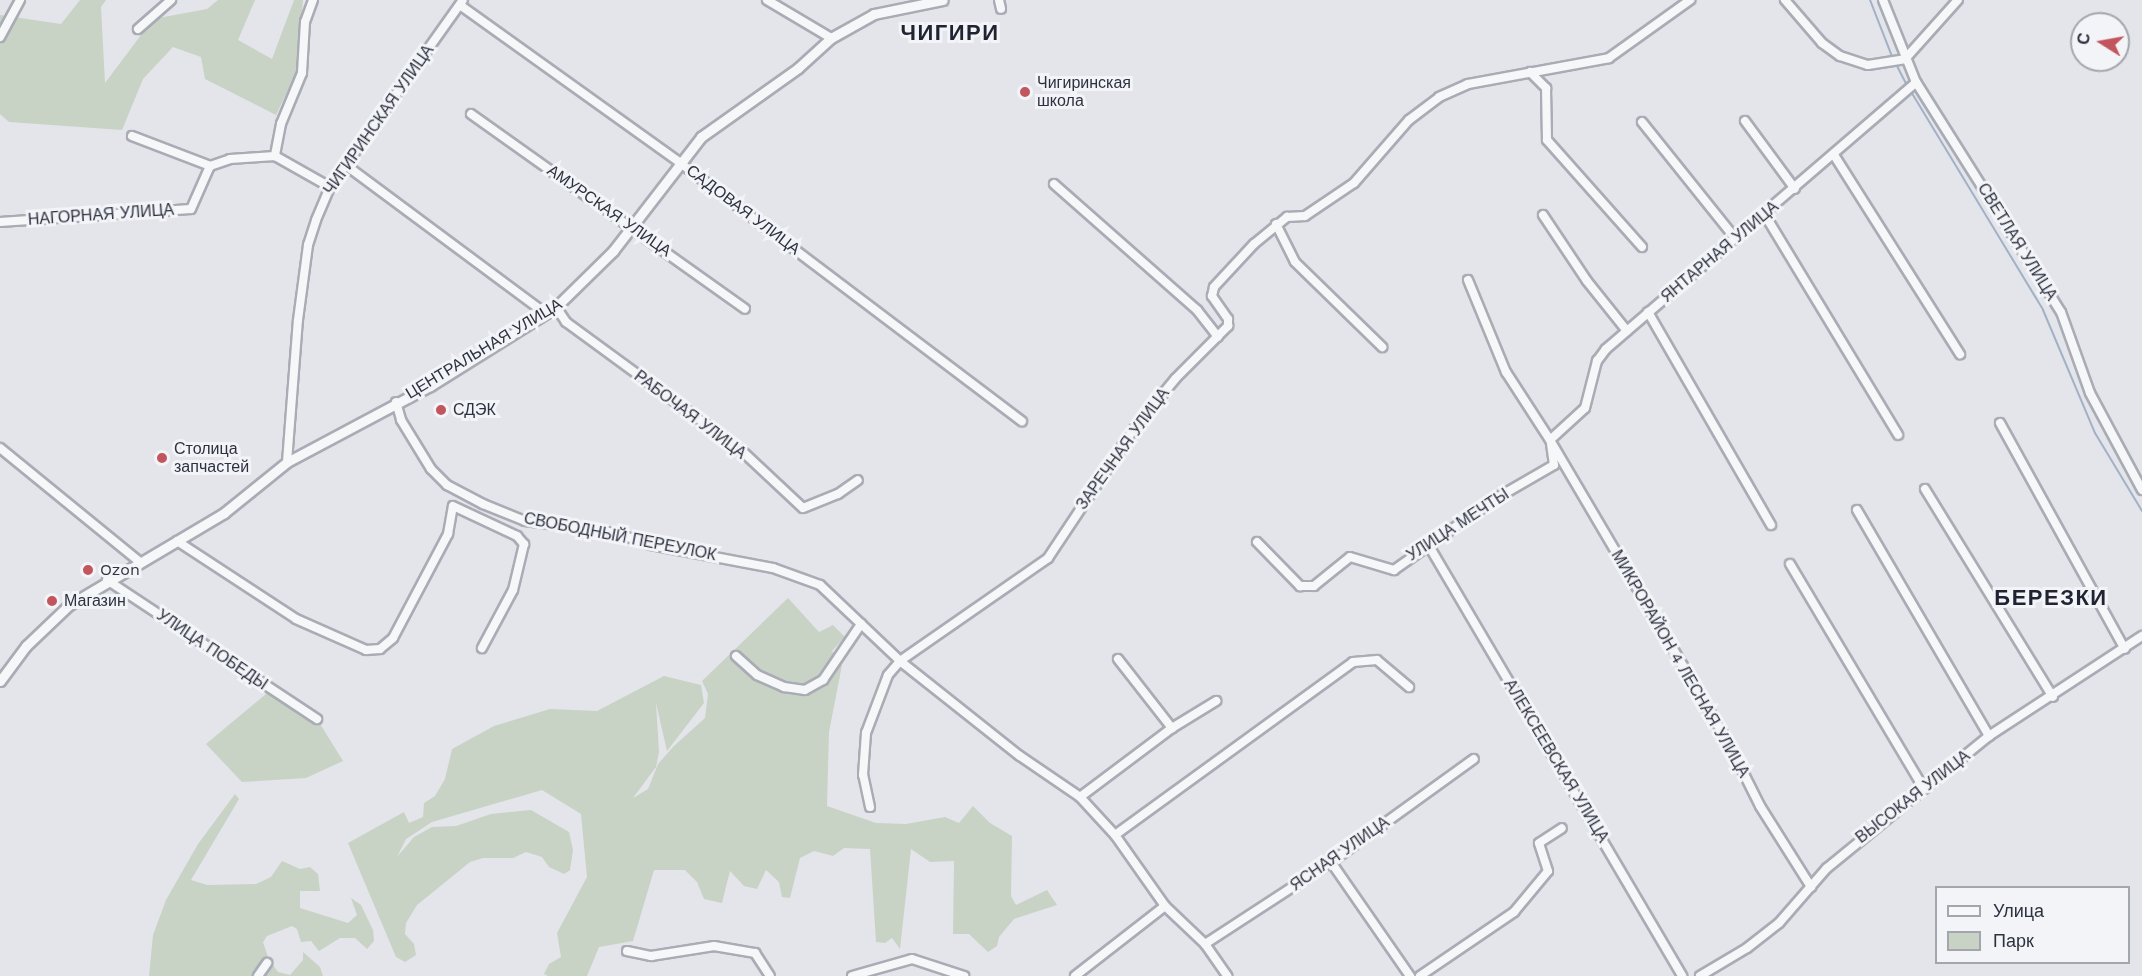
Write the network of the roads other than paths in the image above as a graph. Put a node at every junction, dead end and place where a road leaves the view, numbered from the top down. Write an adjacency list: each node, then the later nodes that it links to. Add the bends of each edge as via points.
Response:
1 (20, 0): 14 (street)
2 (171, 0): 13 (street)
3 (313, 0): 24 (street, via 305,22 302,73 281,124)
4 (767, 0): 15 (street)
5 (999, 0): 12 (street)
6 (1690, 0): 17 (street, via 1608,58)
7 (1785, 0): 16 (street, via 1822,43 1840,56 1868,65)
8 (1883, 0): 16 (street, СВЕТЛАЯ УЛИЦА)
9 (1958, 0): 16 (street)
10 (937, 1): 15 (street, ЦЕНТРАЛЬНАЯ УЛИЦА, via 874,14)
11 (461, 3): 25 (street, САДОВАЯ УЛИЦА); 27 (street, ЧИГИРИНСКАЯ УЛИЦА)
12 (1001, 9)
13 (138, 29)
14 (0, 37)
15 (831, 38): 25 (street, ЦЕНТРАЛЬНАЯ УЛИЦА, via 798,68 701,137)
16 (1905, 59): 18 (street, СВЕТЛАЯ УЛИЦА)
17 (1530, 72): 34 (street, via 1468,84 1439,96 1409,120 1354,183 1305,216 1287,217); 37 (street, via 1546,88 1547,140)
18 (1916, 82): 23 (street, ЯНТАРНАЯ УЛИЦА); 56 (street, СВЕТЛАЯ УЛИЦА, via 2061,312 2090,393)
19 (471, 114): 35 (street, АМУРСКАЯ УЛИЦА)
20 (1745, 121): 30 (street)
21 (1642, 122): 36 (street)
22 (132, 136): 26 (street)
23 (1834, 155): 30 (street, ЯНТАРНАЯ УЛИЦА); 46 (street)
24 (275, 156): 26 (street, via 230,159); 29 (street)
25 (679, 162): 35 (street, ЦЕНТРАЛЬНАЯ УЛИЦА); 48 (street, САДОВАЯ УЛИЦА)
26 (210, 166): 33 (street, НАГОРНАЯ УЛИЦА, via 190,209)
27 (347, 166): 29 (street, ЧИГИРИНСКАЯ УЛИЦА); 42 (street)
28 (1054, 184): 44 (street, via 1197,310)
29 (330, 187): 53 (street, ЧИГИРИНСКАЯ УЛИЦА, via 308,245)
30 (1795, 189): 32 (street, ЯНТАРНАЯ УЛИЦА)
31 (1543, 215): 43 (street, via 1587,281)
32 (1765, 215): 36 (street, ЯНТАРНАЯ УЛИЦА); 50 (street)
33 (0, 222)
34 (1276, 224): 44 (street, via 1214,287 1214,301 1228,319 1228,326); 45 (street, via 1295,262)
35 (632, 226): 39 (street, ЦЕНТРАЛЬНАЯ УЛИЦА, via 613,251); 40 (street, АМУРСКАЯ УЛИЦА)
36 (1735, 238): 41 (street, ЯНТАРНАЯ УЛИЦА)
37 (1642, 247)
38 (1468, 280): 51 (street, МИКРОРАЙОН 4 ЛЕСНАЯ УЛИЦА, via 1506,372)
39 (556, 307): 42 (street, ЦЕНТРАЛЬНАЯ УЛИЦА); 54 (street, РАБОЧАЯ УЛИЦА, via 566,322 742,452 803,508 838,494)
40 (745, 309)
41 (1648, 312): 43 (street, ЯНТАРНАЯ УЛИЦА); 58 (street)
42 (546, 314): 47 (street, ЦЕНТРАЛЬНАЯ УЛИЦА, via 430,386)
43 (1627, 331): 51 (street, ЯНТАРНАЯ УЛИЦА, via 1597,361 1584,408)
44 (1218, 337): 71 (street, ЗАРЕЧНАЯ УЛИЦА, via 1176,378 1133,430 1048,558)
45 (1382, 346)
46 (1960, 354)
47 (396, 402): 53 (street, ЦЕНТРАЛЬНАЯ УЛИЦА); 65 (street, СВОБОДНЫЙ ПЕРЕУЛОК, via 401,420 431,469 447,485 483,504 525,520 616,533 651,545 711,555 807,579 820,585)
48 (1023, 421)
49 (2000, 423): 68 (street)
50 (1898, 435)
51 (1550, 440): 61 (street, УЛИЦА МЕЧТЫ, via 1554,465 1495,499); 86 (street, МИКРОРАЙОН 4 ЛЕСНАЯ УЛИЦА, via 1730,746 1760,806)
52 (1, 451): 62 (street)
53 (287, 462): 59 (street, ЦЕНТРАЛЬНАЯ УЛИЦА, via 224,513)
54 (858, 480)
55 (1925, 489): 74 (street)
56 (2142, 489)
57 (1857, 510): 78 (street)
58 (1771, 525)
59 (177, 541): 62 (street, ЦЕНТРАЛЬНАЯ УЛИЦА); 67 (street, via 296,619 366,650 380,649 393,638 448,534 453,506 517,536 524,544 513,590)
60 (1257, 543): 61 (street, УЛИЦА МЕЧТЫ, via 1300,586 1314,586 1350,557 1394,570 1407,557)
61 (1429, 546): 101 (street, АЛЕКСЕЕВСКАЯ УЛИЦА)
62 (140, 562): 64 (street, ЦЕНТРАЛЬНАЯ УЛИЦА)
63 (1790, 564): 80 (street)
64 (107, 580): 72 (street, ЦЕНТРАЛЬНАЯ УЛИЦА, via 69,605 26,646); 76 (street, УЛИЦА ПОБЕДЫ)
65 (861, 624): 69 (street, via 823,680 805,690 784,687 757,675); 71 (street, СВОБОДНЫЙ ПЕРЕУЛОК)
66 (2142, 636): 68 (street, ВЫСОКАЯ УЛИЦА)
67 (482, 648)
68 (2125, 649): 74 (street, ВЫСОКАЯ УЛИЦА)
69 (736, 656)
70 (1118, 660): 77 (street)
71 (900, 661): 81 (street, via 1020,756); 82 (street, ЗАРЕЧНАЯ УЛИЦА, via 875,701 866,733 863,775)
72 (0, 681)
73 (1409, 687): 84 (street, via 1377,660 1353,662)
74 (2054, 697): 78 (street, ВЫСОКАЯ УЛИЦА)
75 (1216, 701): 77 (street)
76 (317, 719)
77 (1172, 728): 81 (street)
78 (1989, 736): 80 (street, ВЫСОКАЯ УЛИЦА)
79 (1474, 759): 85 (street, ЯСНАЯ УЛИЦА)
80 (1924, 789): 86 (street, ВЫСОКАЯ УЛИЦА, via 1842,854)
81 (1080, 797): 84 (street)
82 (870, 807)
83 (1562, 828): 100 (street, via 1539,843 1548,871 1514,912)
84 (1115, 835): 87 (street)
85 (1331, 862): 88 (street, ЯСНАЯ УЛИЦА); 99 (street)
86 (1811, 887): 102 (street, ВЫСОКАЯ УЛИЦА, via 1763,936)
87 (1165, 906): 88 (street); 97 (street)
88 (1204, 944): 98 (street)
89 (627, 951): 93 (street, via 651,956 714,946 755,952)
90 (267, 963): 92 (street)
91 (936, 967): 94 (street, via 912,959); 95 (street); 96 (street)
92 (258, 976)
93 (770, 976)
94 (852, 976)
95 (939, 976)
96 (964, 976)
97 (1076, 976)
98 (1227, 976)
99 (1410, 976)
100 (1420, 976)
101 (1682, 976)
102 (1700, 976)

